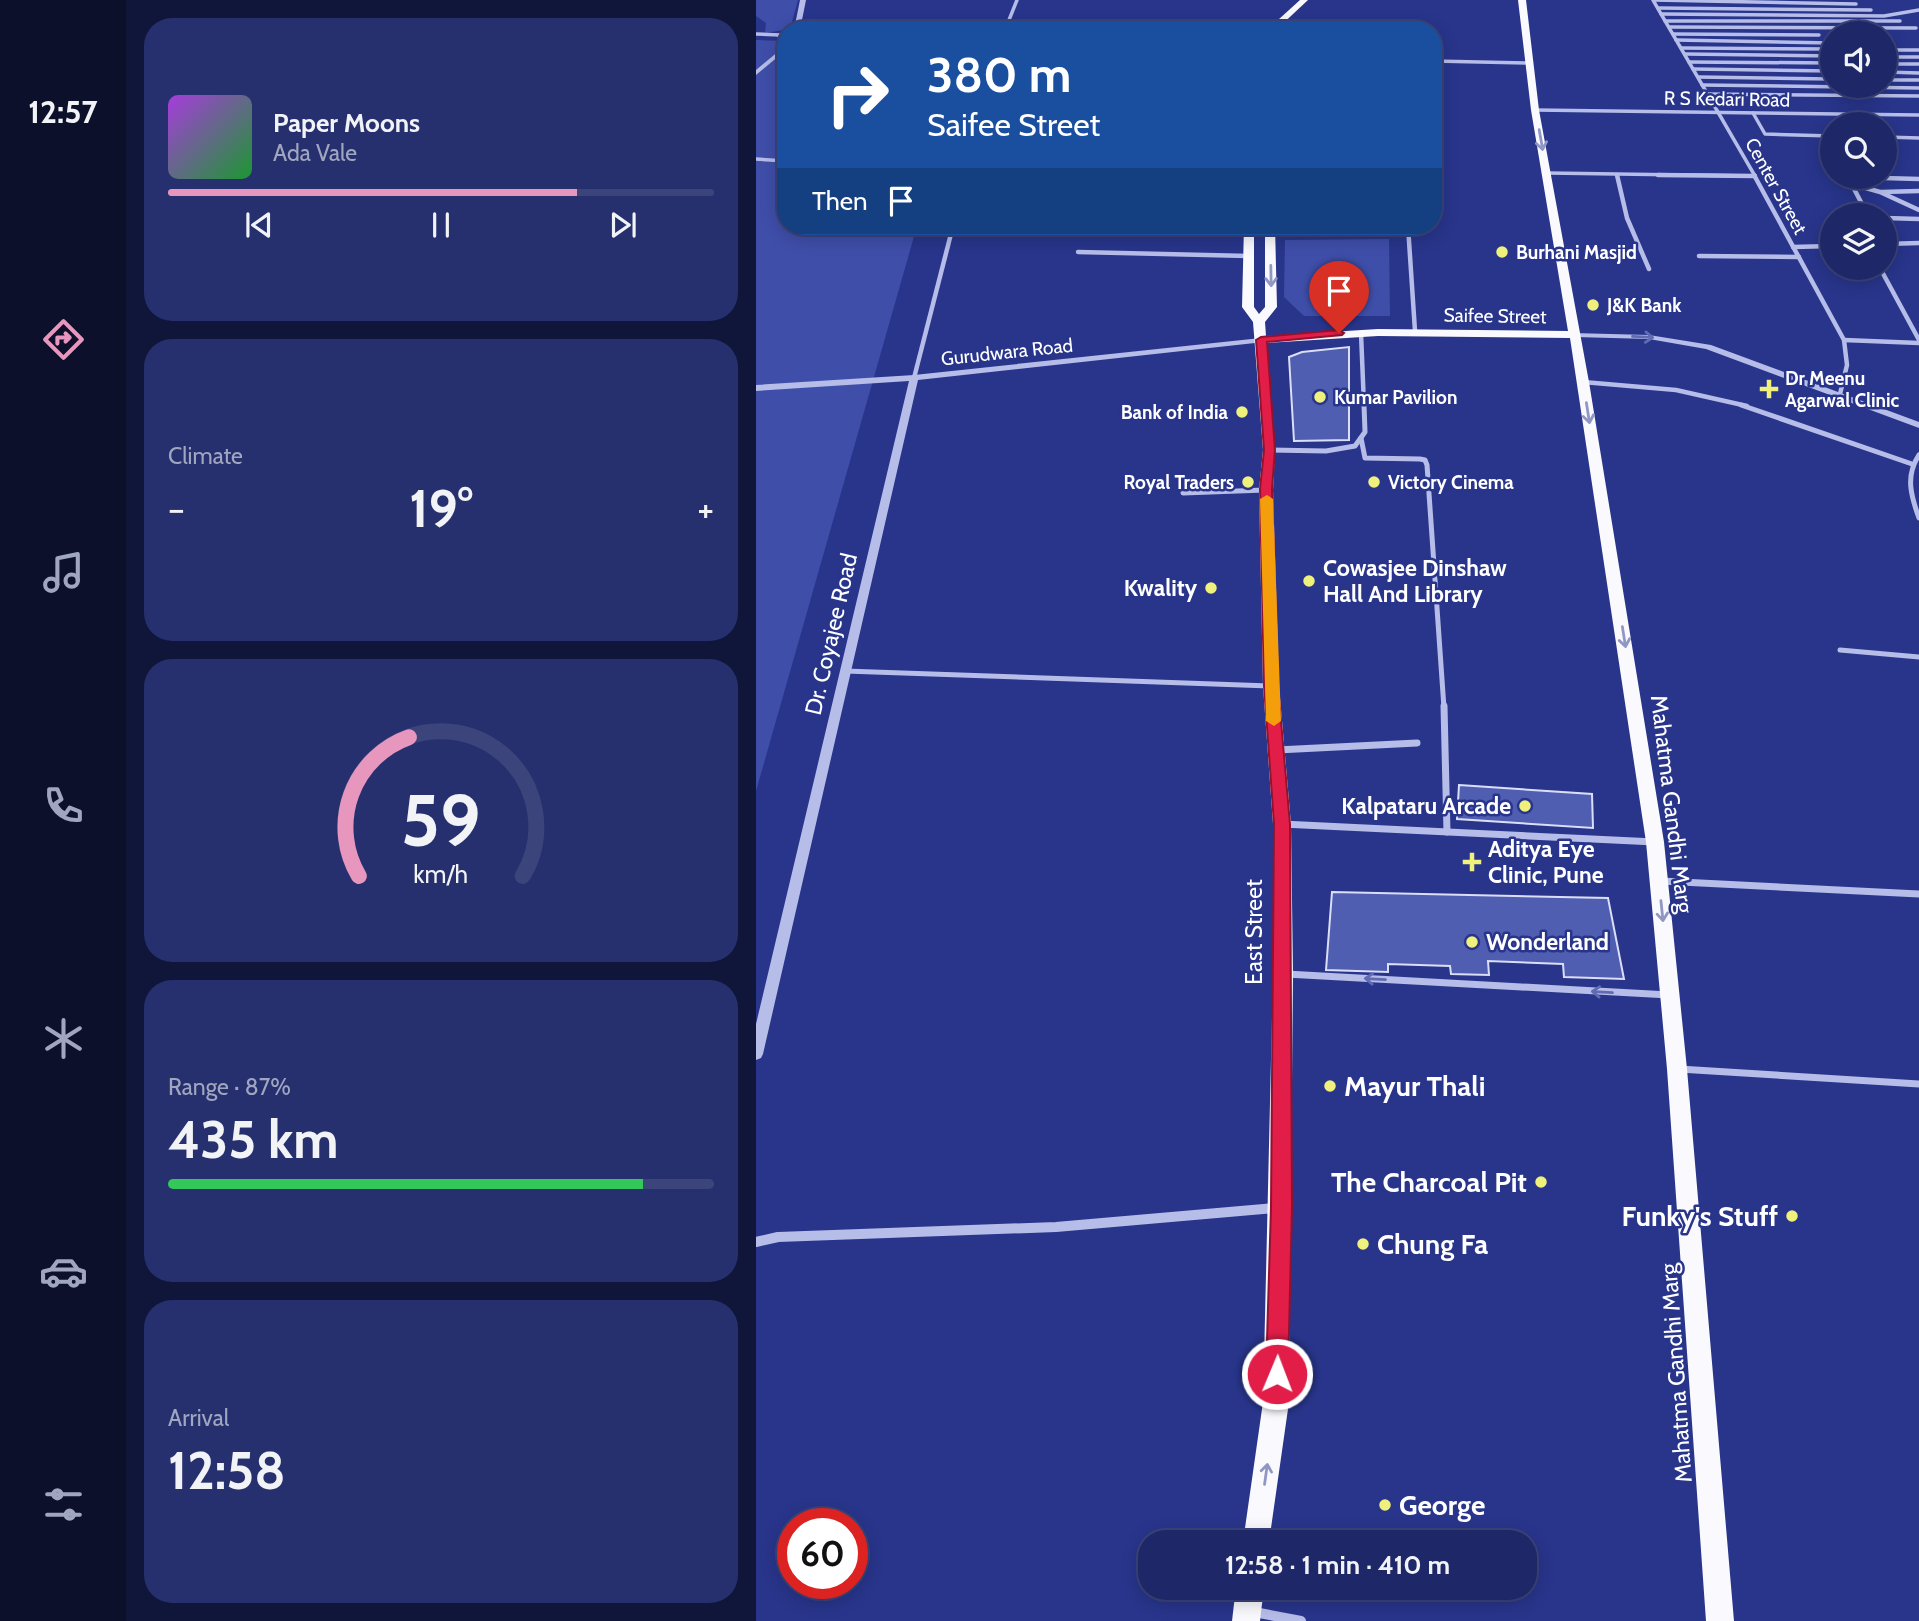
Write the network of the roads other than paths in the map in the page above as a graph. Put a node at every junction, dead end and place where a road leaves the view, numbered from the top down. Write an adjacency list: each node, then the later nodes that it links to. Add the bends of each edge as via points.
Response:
1 (803, 0): 15 (street)
2 (1017, 0): 16 (street)
3 (1304, 0): 17 (main road)
4 (1522, 0): 39 (main road, Mahatma Gandhi Marg)
5 (1653, 0): 7 (street); 9 (street, Center Street)
6 (1847, 0): 8 (street)
7 (1721, 1): 8 (street); 10 (street)
8 (1856, 4): 11 (street)
9 (1658, 8): 10 (street); 13 (street, Center Street)
10 (1725, 8): 11 (street)
11 (1871, 10): 14 (street)
12 (1919, 10): 14 (street)
13 (1661, 14): 14 (street); 18 (street, Center Street)
14 (1884, 16): 19 (street)
15 (799, 21)
16 (1009, 21)
17 (1281, 21)
18 (1665, 21): 19 (street); 20 (street, Center Street)
19 (1900, 22): 21 (street)
20 (1669, 27): 21 (street); 23 (street, Center Street)
21 (1917, 28)
22 (756, 34): 24 (street)
23 (1673, 34): 25 (street); 26 (street, Center Street)
24 (777, 35)
25 (1819, 35)
26 (1676, 40): 27 (street); 28 (street, Center Street)
27 (1820, 43)
28 (1681, 48): 29 (street); 33 (street, Center Street)
29 (1820, 49)
30 (1897, 50): 31 (street)
31 (1919, 50)
32 (777, 54): 45 (street)
33 (1685, 54): 34 (street); 38 (street, Center Street)
34 (1820, 56)
35 (1897, 57): 36 (street)
36 (1919, 57)
37 (1442, 61): 39 (street)
38 (1689, 61): 40 (street); 43 (street, Center Street)
39 (1531, 63): 56 (main road, Mahatma Gandhi Marg)
40 (1820, 63)
41 (1897, 64): 42 (street)
42 (1919, 64)
43 (1693, 69): 44 (street); 48 (street, Center Street)
44 (1820, 71)
45 (756, 72)
46 (1897, 72): 47 (street)
47 (1919, 72)
48 (1698, 77): 49 (street); 52 (street, Center Street)
49 (1820, 79)
50 (1897, 80): 51 (street)
51 (1919, 80)
52 (1702, 85): 53 (street); 54 (street, Center Street)
53 (1919, 88)
54 (1707, 94): 55 (street); 57 (street, Center Street)
55 (1919, 96)
56 (1535, 110): 57 (street, R S Kedari Road); 65 (main road, Mahatma Gandhi Marg, one-way to 65)
57 (1718, 113): 58 (street, R S Kedari Road); 67 (street, Center Street)
58 (1753, 113): 59 (street, R S Kedari Road); 60 (street, via 1765,134)
59 (1919, 115)
60 (1820, 136)
61 (1897, 137): 62 (street)
62 (1919, 138)
63 (756, 159): 64 (street)
64 (777, 160)
65 (1546, 173): 66 (street); 93 (main road, Mahatma Gandhi Marg)
66 (1616, 174): 67 (street); 88 (street, via 1627,218)
67 (1755, 176): 83 (street, Center Street)
68 (1897, 178): 69 (street)
69 (1919, 179)
70 (1870, 189): 72 (street)
71 (1919, 191): 72 (street)
72 (1880, 192): 73 (street)
73 (1919, 210)
74 (1897, 218): 75 (street)
75 (1919, 219)
76 (951, 235): 96 (street, Dr. Coyajee Road)
77 (1249, 235): 85 (main road, East Street)
78 (1270, 235): 90 (main road, East Street, one-way to 90, via 1272,307)
79 (1409, 235): 91 (street, Saifee Street)
80 (1919, 243): 81 (street)
81 (1897, 244)
82 (1820, 246): 83 (street)
83 (1793, 247): 87 (street, Center Street)
84 (1078, 252): 85 (street)
85 (1249, 256): 90 (main road, East Street, via 1248,307)
86 (1699, 256): 87 (street)
87 (1799, 257): 94 (street, Center Street)
88 (1649, 269)
89 (1886, 280): 95 (street)
90 (1260, 331): 92 (main road, Saifee Street); 96 (street, Gurudwara Road); 102 (main road, East Street)
91 (1415, 331): 92 (main road, Saifee Street); 93 (main road, Saifee Street)
92 (1361, 332): 101 (street)
93 (1575, 335): 97 (main road, Mahatma Gandhi Marg); 99 (street, one-way to 99, via 1696,344)
94 (1844, 340): 95 (street); 99 (street, Center Street, via 1847,365)
95 (1919, 342)
96 (914, 378): 98 (street, Gurudwara Road); 110 (street, Dr. Coyajee Road)
97 (1583, 382): 104 (street, via 1707,396 1780,416); 116 (main road, Mahatma Gandhi Marg, one-way to 116)
98 (756, 387)
99 (1840, 394): 100 (street)
100 (1919, 425)
101 (1362, 438): 102 (street, via 1355,446 1341,449); 115 (street, via 1365,458 1420,459 1427,465 1445,728)
102 (1269, 450): 105 (main road, East Street)
103 (1919, 455): 104 (street)
104 (1912, 464): 107 (street, via 1909,481)
105 (1266, 489): 106 (street); 111 (main road, East Street)
106 (1183, 493)
107 (1919, 518)
108 (1840, 650): 109 (street)
109 (1919, 657)
110 (843, 671): 111 (street); 121 (street, Dr. Coyajee Road)
111 (1271, 686): 113 (main road, East Street)
112 (1417, 743): 113 (street)
113 (1276, 750): 114 (main road, East Street)
114 (1282, 824): 115 (street); 119 (main road, East Street)
115 (1447, 832): 116 (street)
116 (1655, 842): 117 (main road, Mahatma Gandhi Marg)
117 (1659, 881): 118 (street); 120 (main road, Mahatma Gandhi Marg, one-way to 120)
118 (1919, 894)
119 (1283, 974): 120 (street, one-way to 119); 124 (main road, East Street)
120 (1670, 995): 122 (main road, Mahatma Gandhi Marg)
121 (756, 1054)
122 (1677, 1069): 123 (street); 129 (main road, Mahatma Gandhi Marg)
123 (1919, 1084)
124 (1281, 1207): 125 (street, via 1056,1227 778,1237); 126 (main road, East Street, one-way to 124, via 1276,1402)
125 (756, 1242)
126 (1258, 1530)
127 (1247, 1606): 128 (street)
128 (1301, 1621)
129 (1720, 1621)

